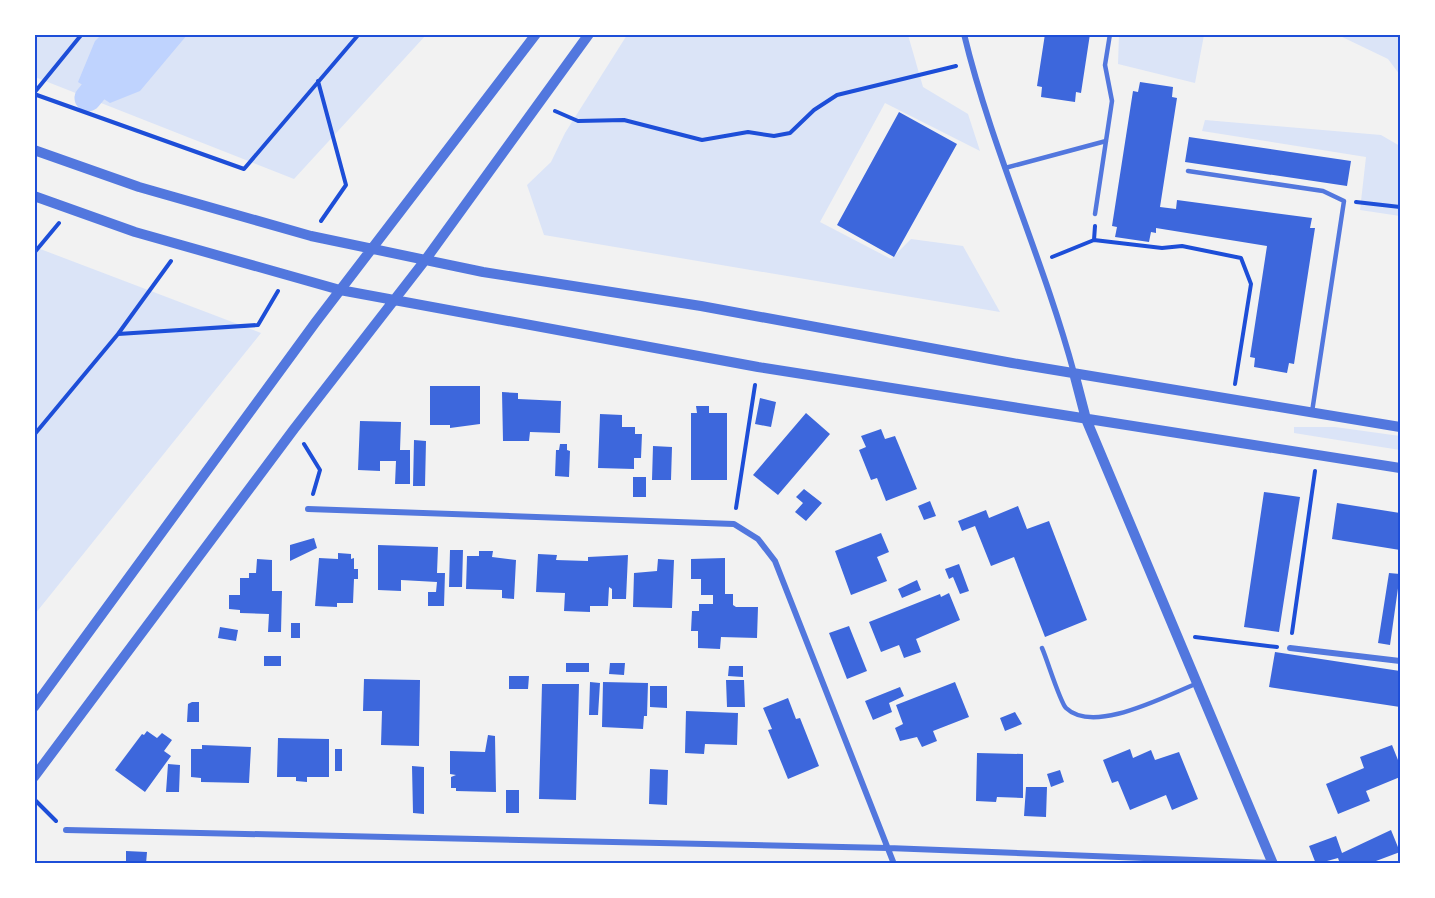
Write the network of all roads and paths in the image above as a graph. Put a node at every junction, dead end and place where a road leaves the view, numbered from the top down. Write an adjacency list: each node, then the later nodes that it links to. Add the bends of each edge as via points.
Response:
1 (82, 34): 9 (path)
2 (359, 34): 8 (path)
3 (536, 34): 22 (street)
4 (589, 34): 10 (street)
5 (964, 34): 7 (street)
6 (1110, 34): 11 (lane, via 1105,65 1112,101)
7 (971, 63): 10 (path, via 837,95 790,133 774,136 748,132 702,140 624,120 578,121); 13 (street)
8 (318, 81): 9 (path, via 244,169); 20 (path, via 346,185)
9 (34, 93)
10 (539, 104): 24 (street)
11 (1106, 141): 13 (lane); 19 (lane)
12 (34, 150): 20 (street, via 139,187)
13 (1005, 168): 25 (street)
14 (1188, 171): 16 (lane, via 1323,191)
15 (34, 196): 18 (street)
16 (1344, 201): 17 (path); 33 (lane)
17 (1401, 207)
18 (71, 208): 21 (street); 23 (path)
19 (1095, 214)
20 (311, 236): 22 (street)
21 (182, 246): 26 (street); 29 (path)
22 (374, 248): 24 (street); 27 (street)
23 (34, 252)
24 (426, 259): 28 (street); 31 (street)
25 (1039, 263): 31 (street); 32 (path, via 1094,240 1162,248 1182,246 1241,258 1251,284)
26 (287, 276): 27 (street); 29 (path, via 258,325)
27 (340, 290): 28 (street); 47 (street)
28 (393, 300): 30 (street); 36 (street)
29 (118, 334): 37 (path)
30 (758, 367): 34 (street); 41 (path)
31 (1074, 373): 32 (street); 34 (street)
32 (1232, 399): 33 (street)
33 (1312, 412): 35 (street)
34 (1086, 419): 38 (street); 42 (street)
35 (1401, 427)
36 (294, 429): 40 (path, via 320,471); 48 (street)
37 (34, 435)
38 (1317, 455): 39 (street); 44 (path)
39 (1401, 468)
40 (308, 509): 41 (street)
41 (734, 524): 51 (street, via 758,539 775,561)
42 (1177, 635): 44 (path); 46 (street)
43 (1042, 648): 46 (lane, via 1065,708 1084,718 1108,717)
44 (1290, 648): 45 (street)
45 (1401, 661)
46 (1198, 683): 52 (street)
47 (34, 707)
48 (34, 777)
49 (34, 799): 50 (path)
50 (66, 830): 51 (street)
51 (888, 848): 52 (street); 53 (street)
52 (1273, 863)
53 (894, 864)

